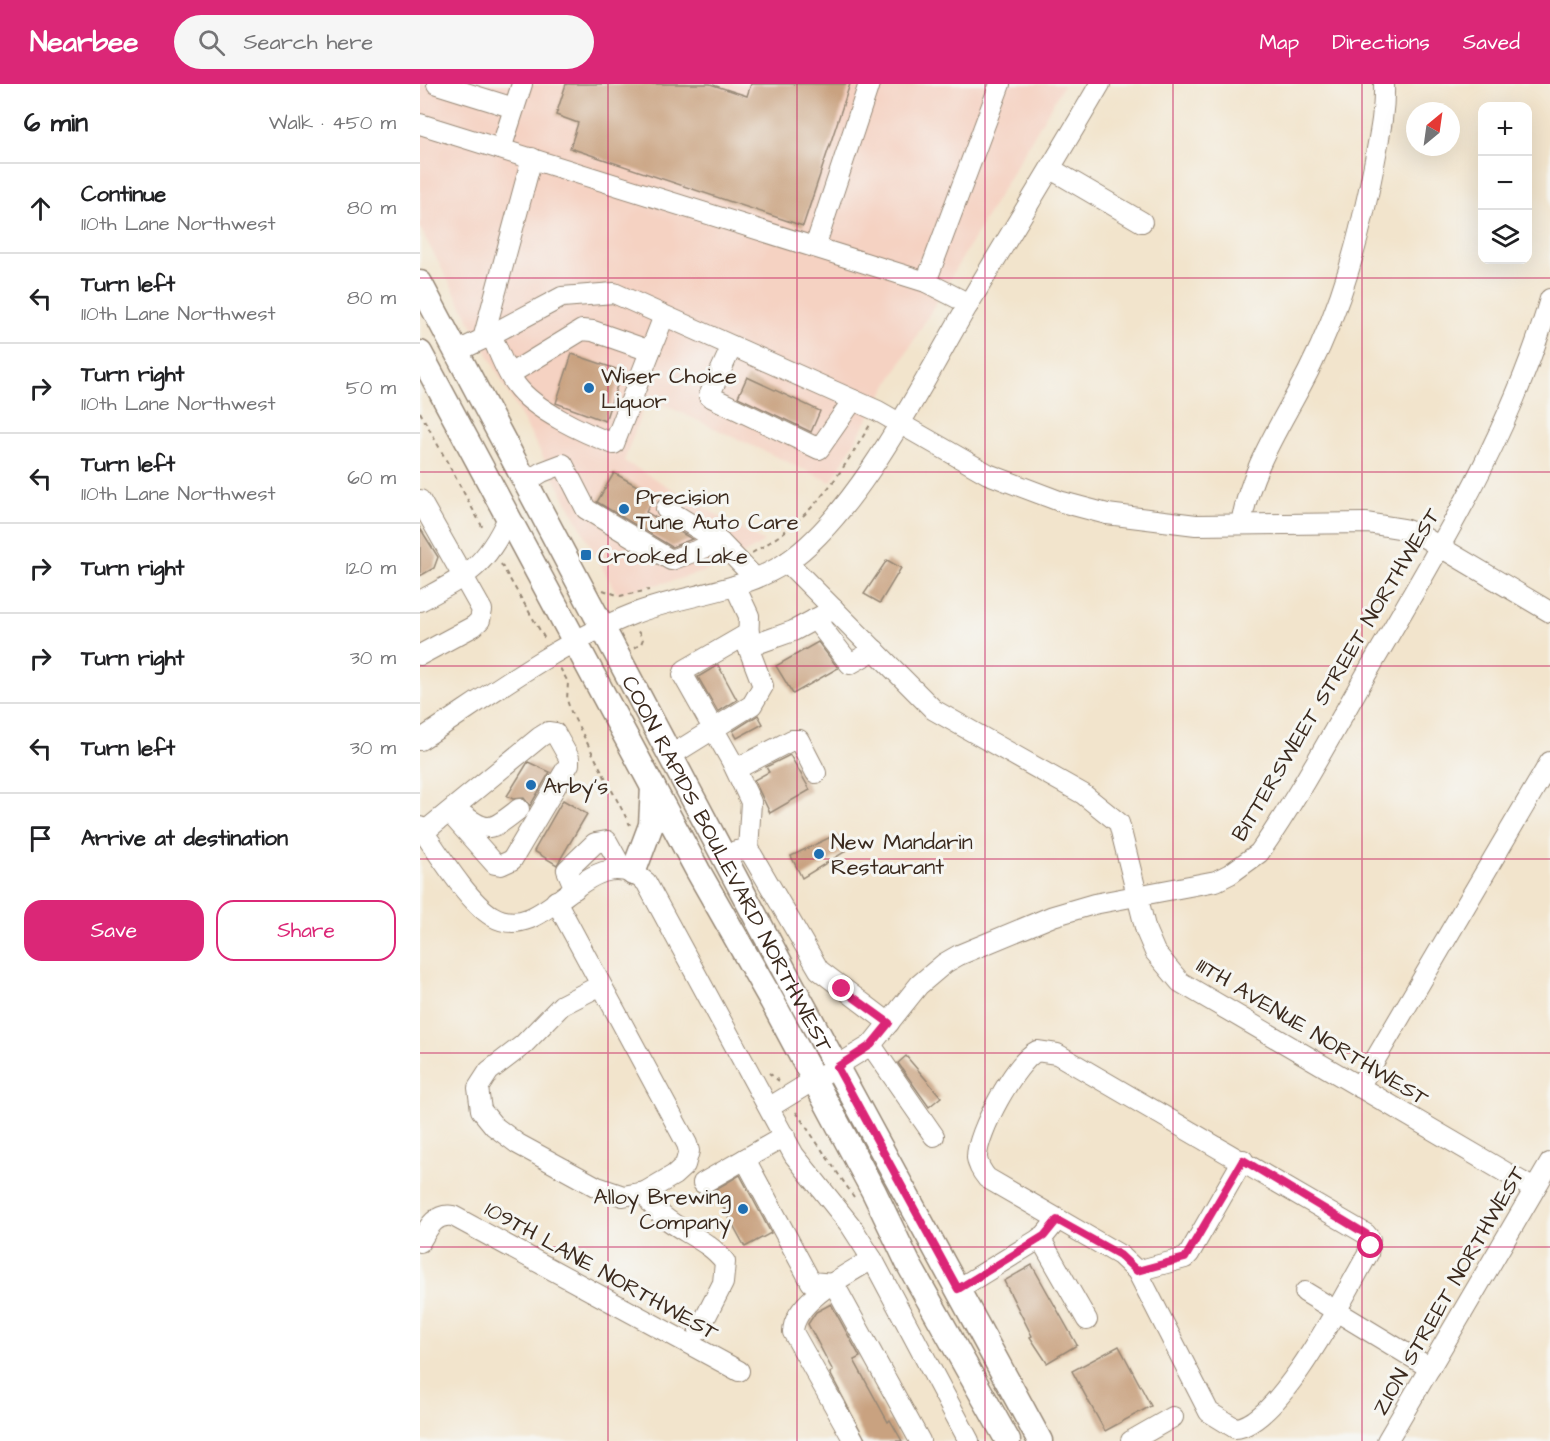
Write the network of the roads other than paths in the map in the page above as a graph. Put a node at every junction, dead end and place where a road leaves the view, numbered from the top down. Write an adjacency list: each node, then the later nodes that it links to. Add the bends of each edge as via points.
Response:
1 (437, 84): 7 (street)
2 (522, 84): 7 (street)
3 (869, 84): 13 (street)
4 (1000, 84): 14 (street)
5 (1100, 84): 11 (street)
6 (1384, 84): 31 (street, via 1383,117 1351,266 1313,363 1261,456 1245,499)
7 (514, 108): 9 (street)
8 (420, 124): 9 (street)
9 (501, 149): 10 (street)
10 (532, 158): 13 (street); 19 (street)
11 (1051, 169): 12 (street); 17 (street)
12 (1142, 222)
13 (815, 247): 14 (street)
14 (926, 282): 17 (street)
15 (420, 283): 21 (main road, COON RAPIDS BOULEVARD NORTHWEST)
16 (1550, 299): 33 (street, BITTERSWEET STREET NORTHWEST, via 1510,414)
17 (969, 304): 26 (street)
18 (664, 316): 19 (street, via 614,293 562,297); 20 (street); 22 (street)
19 (487, 337): 21 (street); 24 (street)
20 (732, 346): 25 (street); 25 (street, via 709,396 819,449)
21 (458, 351): 27 (main road, COON RAPIDS BOULEVARD NORTHWEST)
22 (650, 351): 24 (street, via 582,330); 24 (street, via 614,444 529,400)
23 (420, 353): 30 (main road, COON RAPIDS BOULEVARD NORTHWEST)
24 (510, 374)
25 (853, 400): 26 (street)
26 (898, 423): 31 (street, via 988,474 1062,502 1151,520); 34 (street, via 845,504 821,533)
27 (526, 482): 32 (street, via 563,464 586,509 671,560); 42 (main road, COON RAPIDS BOULEVARD NORTHWEST)
28 (420, 500): 35 (street)
29 (666, 509): 32 (street)
30 (508, 518): 35 (street, via 492,547); 44 (main road, COON RAPIDS BOULEVARD NORTHWEST)
31 (1241, 524): 33 (street, via 1385,525 1404,529)
32 (720, 542): 36 (street)
33 (1440, 547): 40 (street); 61 (street, BITTERSWEET STREET NORTHWEST, via 1259,853 1216,880)
34 (787, 562): 36 (street); 39 (street, 111TH AVENUE NORTHWEST)
35 (464, 578): 38 (street); 46 (street, via 482,610 480,620)
36 (755, 578): 37 (street)
37 (735, 586): 42 (street, via 642,610); 43 (street, via 749,616)
38 (420, 601)
39 (834, 609): 41 (street); 45 (street, 111TH AVENUE NORTHWEST)
40 (1550, 612)
41 (815, 619): 43 (street, via 793,631); 45 (street, via 850,664)
42 (602, 628): 44 (street); 49 (main road, COON RAPIDS BOULEVARD NORTHWEST)
43 (748, 640): 47 (street, via 763,686 752,705); 47 (street, via 685,670 683,675)
44 (574, 642): 48 (street); 53 (main road, COON RAPIDS BOULEVARD NORTHWEST)
45 (874, 650): 61 (street, 111TH AVENUE NORTHWEST, via 934,710 1083,794 1112,816 1119,823)
46 (420, 656)
47 (713, 729): 49 (street); 51 (street)
48 (420, 740)
49 (670, 756): 58 (main road, COON RAPIDS BOULEVARD NORTHWEST)
50 (1550, 762): 68 (street)
51 (736, 769): 52 (street, via 799,740); 57 (street, via 752,802)
52 (816, 773)
53 (653, 784): 59 (main road, via 651,825); 67 (main road, COON RAPIDS BOULEVARD NORTHWEST)
54 (519, 809): 55 (street, via 488,828 479,827)
55 (452, 810): 55 (street, via 488,859 501,865 512,860 569,764 555,733 540,737); 56 (street)
56 (422, 830): 62 (street, via 472,897 492,917 512,924)
57 (748, 850): 58 (street); 64 (street, via 819,970)
58 (724, 856): 66 (main road, COON RAPIDS BOULEVARD NORTHWEST)
59 (628, 870): 60 (street, via 608,869); 60 (street, via 607,841 595,843 567,870); 69 (street, via 654,893)
60 (575, 889): 62 (street)
61 (1136, 896): 64 (street, BITTERSWEET STREET NORTHWEST, via 1053,916 959,955 919,985); 68 (street, 111TH AVENUE NORTHWEST, via 1155,952 1180,982)
62 (556, 901): 63 (street)
63 (601, 985): 77 (street, via 689,1151 680,1170); 77 (street, via 554,1010 523,1045 489,1071 478,1088 478,1097 487,1119 518,1144 612,1193 635,1196)
64 (889, 1023): 65 (street, BITTERSWEET STREET NORTHWEST)
65 (871, 1045): 66 (street, BITTERSWEET STREET NORTHWEST); 71 (street)
66 (837, 1067): 67 (street, BITTERSWEET STREET NORTHWEST); 84 (main road, COON RAPIDS BOULEVARD NORTHWEST)
67 (814, 1082): 69 (street, BITTERSWEET STREET NORTHWEST); 95 (main road, COON RAPIDS BOULEVARD NORTHWEST, via 909,1265)
68 (1359, 1088): 76 (street, 111TH AVENUE NORTHWEST)
69 (770, 1107): 70 (street)
70 (785, 1136): 72 (street); 81 (street, via 794,1155)
71 (934, 1136)
72 (745, 1159): 75 (street); 83 (street, via 811,1282)
73 (1243, 1160): 78 (street, via 1057,1054 1037,1051 1022,1062 991,1115 977,1160 987,1178); 82 (street, via 1189,1254); 86 (street, via 1370,1239 1368,1254)
74 (1550, 1163): 76 (street, ZION STREET NORTHWEST)
75 (703, 1183)
76 (1534, 1189): 89 (street, ZION STREET NORTHWEST)
77 (645, 1192): 88 (street, via 660,1216 725,1262 723,1283)
78 (1057, 1220): 79 (street); 82 (street, via 1120,1255)
79 (1040, 1239): 84 (street); 87 (street)
80 (420, 1242): 90 (street, 109TH LANE NORTHWEST, via 432,1223 441,1216 453,1216)
81 (872, 1259): 83 (street); 94 (street)
82 (1137, 1271): 86 (street, via 1209,1412 1235,1428 1251,1424 1283,1395)
83 (834, 1284): 92 (street, via 806,1303 793,1322 793,1332); 93 (street)
84 (958, 1289): 96 (main road, COON RAPIDS BOULEVARD NORTHWEST)
85 (1305, 1292): 86 (street)
86 (1335, 1310): 89 (street)
87 (1087, 1320)
88 (699, 1330)
89 (1430, 1368): 98 (street, ZION STREET NORTHWEST)
90 (739, 1371)
91 (1173, 1417): 97 (street)
92 (854, 1441)
93 (920, 1441)
94 (969, 1441)
95 (1008, 1441)
96 (1040, 1441)
97 (1131, 1441)
98 (1387, 1441)

